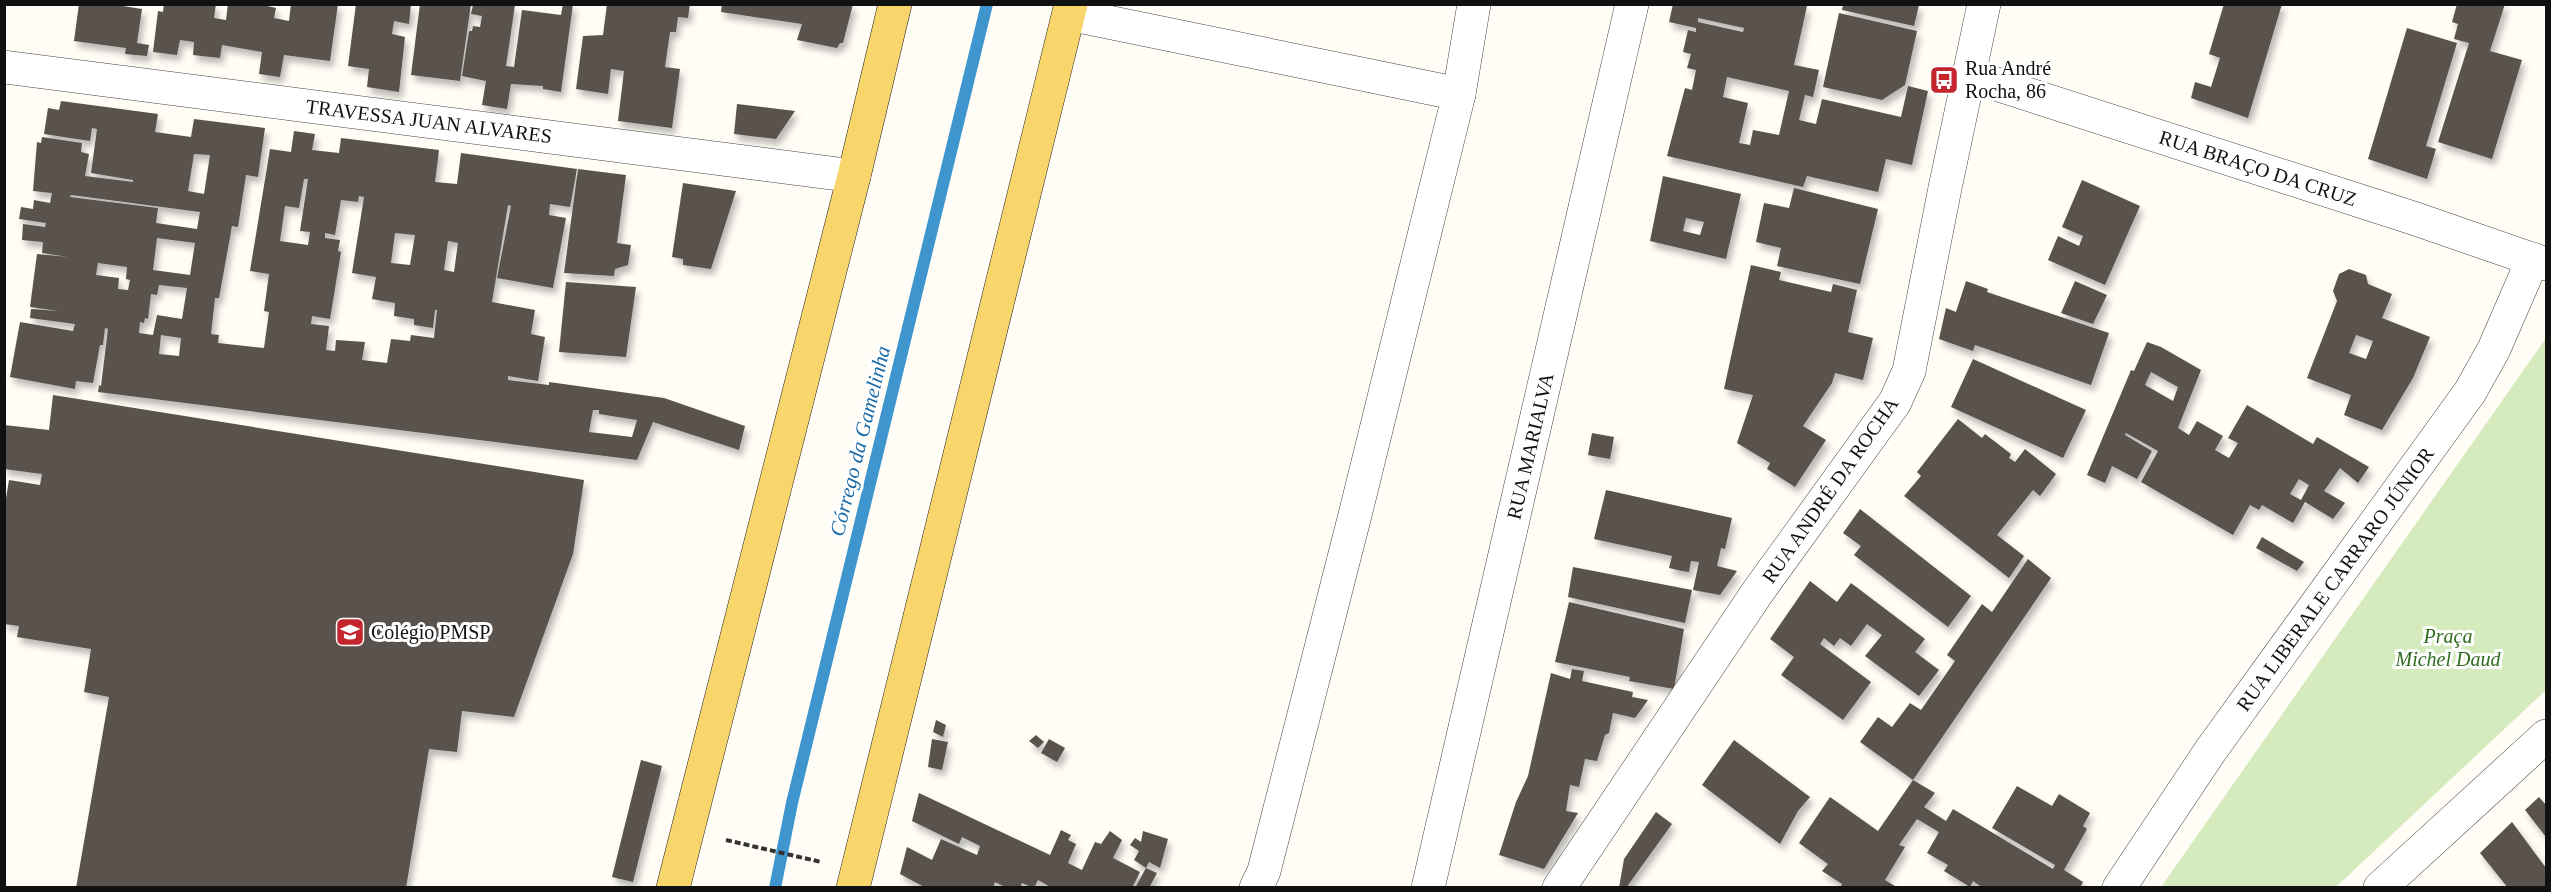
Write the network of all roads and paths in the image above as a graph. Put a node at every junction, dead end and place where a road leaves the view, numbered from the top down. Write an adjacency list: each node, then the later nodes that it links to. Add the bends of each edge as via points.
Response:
1 (895, 4): 9 (main road)
2 (1474, 4): 8 (street)
3 (1632, 4): 17 (street, RUA MARIALVA)
4 (1984, 4): 7 (street, RUA ANDRÉ DA ROCHA)
5 (1070, 9): 8 (street); 15 (main road)
6 (4, 68): 9 (street, TRAVESSA JUAN ALVARES)
7 (1968, 75): 10 (street, RUA BRAÇO DA CRUZ); 18 (street, RUA ANDRÉ DA ROCHA, via 1909,370 1895,402 1757,593)
8 (1459, 94): 16 (street, via 1356,515 1264,871)
9 (854, 176): 14 (main road)
10 (2540, 262): 19 (street, RUA LIBERALE CARRARO JÚNIOR, via 2470,392 2211,750)
11 (2547, 736): 20 (street)
12 (727, 841): 13 (path)
13 (812, 860)
14 (673, 888)
15 (853, 888)
16 (1256, 888)
17 (1428, 888)
18 (1559, 888)
19 (2119, 888)
20 (2380, 888)

